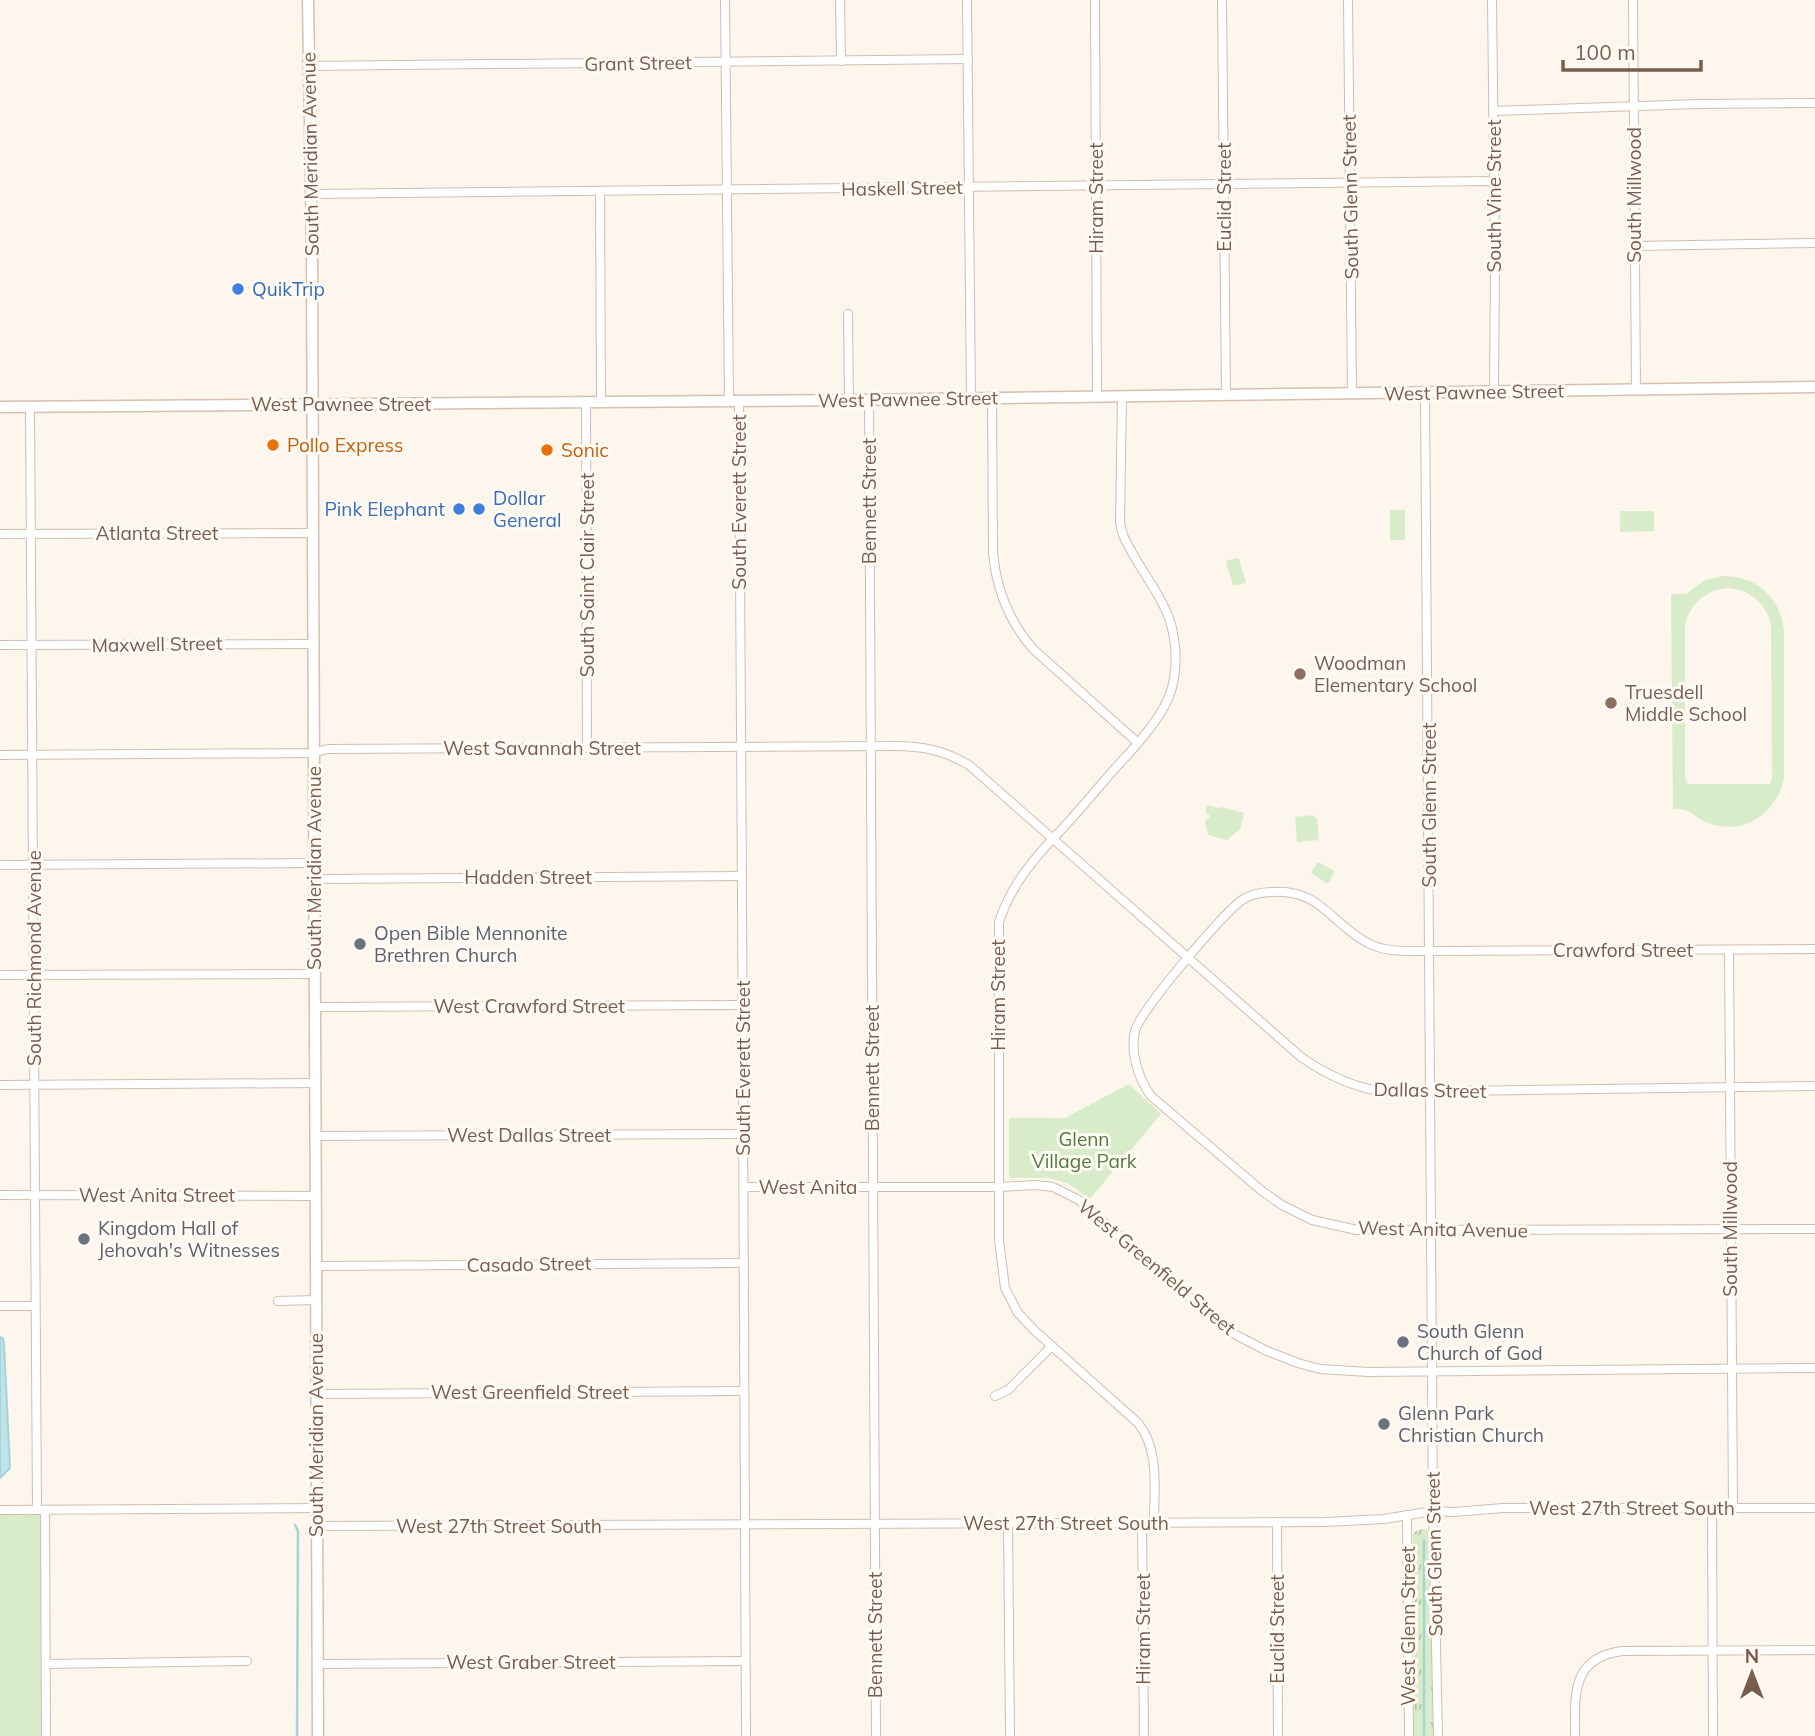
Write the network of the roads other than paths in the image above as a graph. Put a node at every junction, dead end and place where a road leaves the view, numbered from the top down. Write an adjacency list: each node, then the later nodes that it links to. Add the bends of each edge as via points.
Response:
1 (307, 0): 13 (main road, South Meridian Avenue)
2 (725, 0): 12 (street, South Everett Street)
3 (840, 0): 11 (street)
4 (967, 0): 10 (street)
5 (1095, 0): 20 (street, Hiram Street)
6 (1223, 0): 19 (street, Euclid Street)
7 (1348, 0): 18 (street, South Glenn Street)
8 (1492, 0): 16 (street, South Vine Street)
9 (1633, 0): 15 (street, South Millwood)
10 (968, 59): 11 (street, Grant Street); 21 (street)
11 (841, 61): 12 (street, Grant Street)
12 (726, 62): 13 (street, Grant Street); 22 (street, South Everett Street)
13 (309, 66): 24 (main road, South Meridian Avenue)
14 (1815, 103): 15 (street)
15 (1633, 106): 16 (street); 26 (street, South Millwood)
16 (1493, 111): 17 (street, South Vine Street)
17 (1494, 181): 18 (street, Haskell Street); 31 (street, South Vine Street)
18 (1350, 182): 19 (street, Haskell Street); 32 (street, South Glenn Street)
19 (1224, 183): 20 (street, Haskell Street); 33 (street, Euclid Street)
20 (1096, 185): 21 (street, Haskell Street); 34 (street, Hiram Street)
21 (969, 187): 22 (street, Haskell Street); 37 (street)
22 (727, 190): 23 (street, Haskell Street); 40 (street, South Everett Street)
23 (600, 191): 24 (street, Haskell Street); 42 (street)
24 (311, 194): 43 (main road, South Meridian Avenue)
25 (1815, 243): 26 (street)
26 (1634, 246): 29 (street, South Millwood)
27 (848, 314): 38 (street)
28 (1815, 387): 29 (main road, West Pawnee Street)
29 (1636, 390): 31 (main road, West Pawnee Street)
30 (1425, 393): 31 (main road, West Pawnee Street); 32 (main road, West Pawnee Street); 67 (street, South Glenn Street)
31 (1494, 393)
32 (1352, 394): 33 (main road, West Pawnee Street)
33 (1226, 395): 35 (main road, West Pawnee Street)
34 (1097, 396): 35 (main road, West Pawnee Street); 36 (main road, West Pawnee Street)
35 (1122, 396): 52 (street, Hiram Street, via 1123,535 1170,622 1176,656 1165,706)
36 (992, 397): 37 (main road, West Pawnee Street); 52 (street, via 993,552 1004,604 1033,649)
37 (971, 398): 39 (main road, West Pawnee Street)
38 (849, 400): 39 (main road, West Pawnee Street); 40 (main road, West Pawnee Street)
39 (869, 400): 53 (street, Bennett Street)
40 (734, 401): 42 (main road, West Pawnee Street); 55 (street, South Everett Street)
41 (586, 402): 42 (main road, West Pawnee Street); 43 (main road, West Pawnee Street); 54 (street, South Saint Clair Street)
42 (601, 402)
43 (313, 404): 45 (main road, West Pawnee Street); 46 (main road, South Meridian Avenue)
44 (0, 407): 45 (main road, West Pawnee Street)
45 (30, 407): 48 (street, South Richmond Avenue)
46 (313, 533): 48 (street, Atlanta Street); 49 (main road, South Meridian Avenue)
47 (0, 534): 48 (street, Atlanta Street)
48 (31, 534): 51 (street, South Richmond Avenue)
49 (313, 644): 51 (street, Maxwell Street); 56 (main road, South Meridian Avenue)
50 (0, 645): 51 (street, Maxwell Street)
51 (32, 645): 58 (street, South Richmond Avenue)
52 (1138, 743): 59 (street, Hiram Street)
53 (870, 746): 55 (street, West Savannah Street); 59 (street, West Savannah Street, via 921,747 961,760); 83 (street, Bennett Street)
54 (587, 747): 55 (street, West Savannah Street); 56 (street, West Savannah Street, via 328,749)
55 (740, 747): 63 (street, South Everett Street)
56 (313, 753): 58 (street, West Savannah Street); 60 (main road, South Meridian Avenue)
57 (0, 755): 58 (street, West Savannah Street)
58 (33, 755): 62 (street, South Richmond Avenue)
59 (1053, 838): 68 (street, Dallas Street); 84 (street, Hiram Street, via 1017,881 999,922)
60 (314, 863): 62 (street); 64 (main road, South Meridian Avenue)
61 (0, 865): 62 (street)
62 (34, 865): 71 (street, South Richmond Avenue)
63 (742, 876): 64 (street, Hadden Street); 72 (street, South Everett Street)
64 (314, 879): 69 (main road, South Meridian Avenue)
65 (1815, 949): 66 (street, Crawford Street)
66 (1729, 950): 67 (street, Crawford Street); 78 (street, South Millwood)
67 (1430, 951): 68 (street, via 1376,947 1310,898 1270,892 1251,895 1232,908); 79 (street, South Glenn Street)
68 (1189, 958): 79 (street, Dallas Street, via 1322,1072 1371,1090); 90 (street, West Anita Avenue, via 1135,1028 1138,1072 1151,1096 1262,1191 1297,1213 1357,1230)
69 (314, 974): 71 (street); 73 (main road, South Meridian Avenue)
70 (0, 975): 71 (street)
71 (33, 975): 76 (street, South Richmond Avenue)
72 (743, 1005): 73 (street, West Crawford Street); 80 (street, South Everett Street)
73 (315, 1007): 74 (main road, South Meridian Avenue)
74 (315, 1083): 76 (street); 81 (main road, South Meridian Avenue)
75 (0, 1085): 76 (street)
76 (34, 1085): 86 (street, South Richmond Avenue)
77 (1815, 1086): 78 (street, Dallas Street)
78 (1729, 1087): 79 (street, Dallas Street); 89 (street, South Millwood)
79 (1431, 1091): 90 (street, South Glenn Street)
80 (743, 1134): 81 (street, West Dallas Street); 82 (street, South Everett Street)
81 (315, 1136): 87 (main road, South Meridian Avenue)
82 (744, 1187): 83 (street, West Anita); 91 (street, South Everett Street)
83 (872, 1187): 84 (street, West Greenfield Street); 116 (street, Bennett Street)
84 (999, 1187): 97 (street, Hiram Street, via 1005,1288 1018,1313); 100 (street, West Greenfield Street, via 1053,1187 1079,1200 1222,1326 1267,1352 1320,1369)
85 (0, 1195): 86 (street, West Anita Street)
86 (36, 1195): 87 (street, West Anita Street); 95 (street, South Richmond Avenue)
87 (315, 1196): 92 (main road, South Meridian Avenue)
88 (1815, 1229): 89 (street, West Anita Avenue)
89 (1730, 1230): 90 (street, West Anita Avenue); 98 (street, South Millwood)
90 (1432, 1231): 100 (street, South Glenn Street)
91 (744, 1263): 92 (street, Casado Street); 101 (street, South Everett Street)
92 (315, 1266): 93 (main road, South Meridian Avenue)
93 (315, 1300): 94 (street); 102 (main road, South Meridian Avenue)
94 (278, 1301)
95 (35, 1306): 96 (street); 109 (street, South Richmond Avenue)
96 (0, 1307)
97 (1052, 1346): 103 (street, via 1008,1390); 115 (street, Hiram Street, via 1146,1433 1152,1447)
98 (1731, 1368): 99 (street, West Greenfield Street); 100 (street, West Greenfield Street); 106 (street, South Millwood)
99 (1815, 1368)
100 (1432, 1371): 110 (street, South Glenn Street)
101 (744, 1391): 102 (street, West Greenfield Street); 117 (street, South Everett Street)
102 (316, 1394): 104 (main road, South Meridian Avenue)
103 (995, 1396)
104 (316, 1508): 109 (street); 118 (main road, South Meridian Avenue)
105 (1712, 1508): 106 (street, West 27th Street South); 110 (street, West 27th Street South); 119 (street)
106 (1733, 1508): 107 (street, West 27th Street South)
107 (1815, 1508)
108 (0, 1510): 109 (street)
109 (41, 1510): 123 (street, South Richmond Avenue)
110 (1433, 1511): 111 (street, West 27th Street South); 133 (street, South Glenn Street)
111 (1407, 1515): 112 (street, West 27th Street South); 132 (street, West Glenn Street)
112 (1277, 1522): 115 (street, West 27th Street South); 131 (street, Euclid Street)
113 (1008, 1523): 114 (street, West 27th Street South); 116 (street, West 27th Street South); 129 (street)
114 (1142, 1523): 115 (street, West 27th Street South); 130 (street, Hiram Street)
115 (1154, 1523)
116 (874, 1524): 117 (street, West 27th Street South); 128 (street, Bennett Street)
117 (745, 1525): 118 (street, West 27th Street South); 122 (street, South Everett Street)
118 (316, 1526): 124 (main road, South Meridian Avenue)
119 (1713, 1650): 120 (street); 134 (street, via 1604,1654 1582,1675 1576,1690); 135 (street)
120 (1815, 1650)
121 (247, 1661): 123 (street)
122 (745, 1661): 124 (street, West Graber Street); 127 (street, South Everett Street)
123 (46, 1664): 125 (street, South Richmond Avenue)
124 (317, 1664): 126 (main road, South Meridian Avenue)
125 (46, 1736)
126 (318, 1736)
127 (746, 1736)
128 (876, 1736)
129 (1010, 1736)
130 (1144, 1736)
131 (1278, 1736)
132 (1409, 1736)
133 (1438, 1736)
134 (1575, 1736)
135 (1713, 1736)

